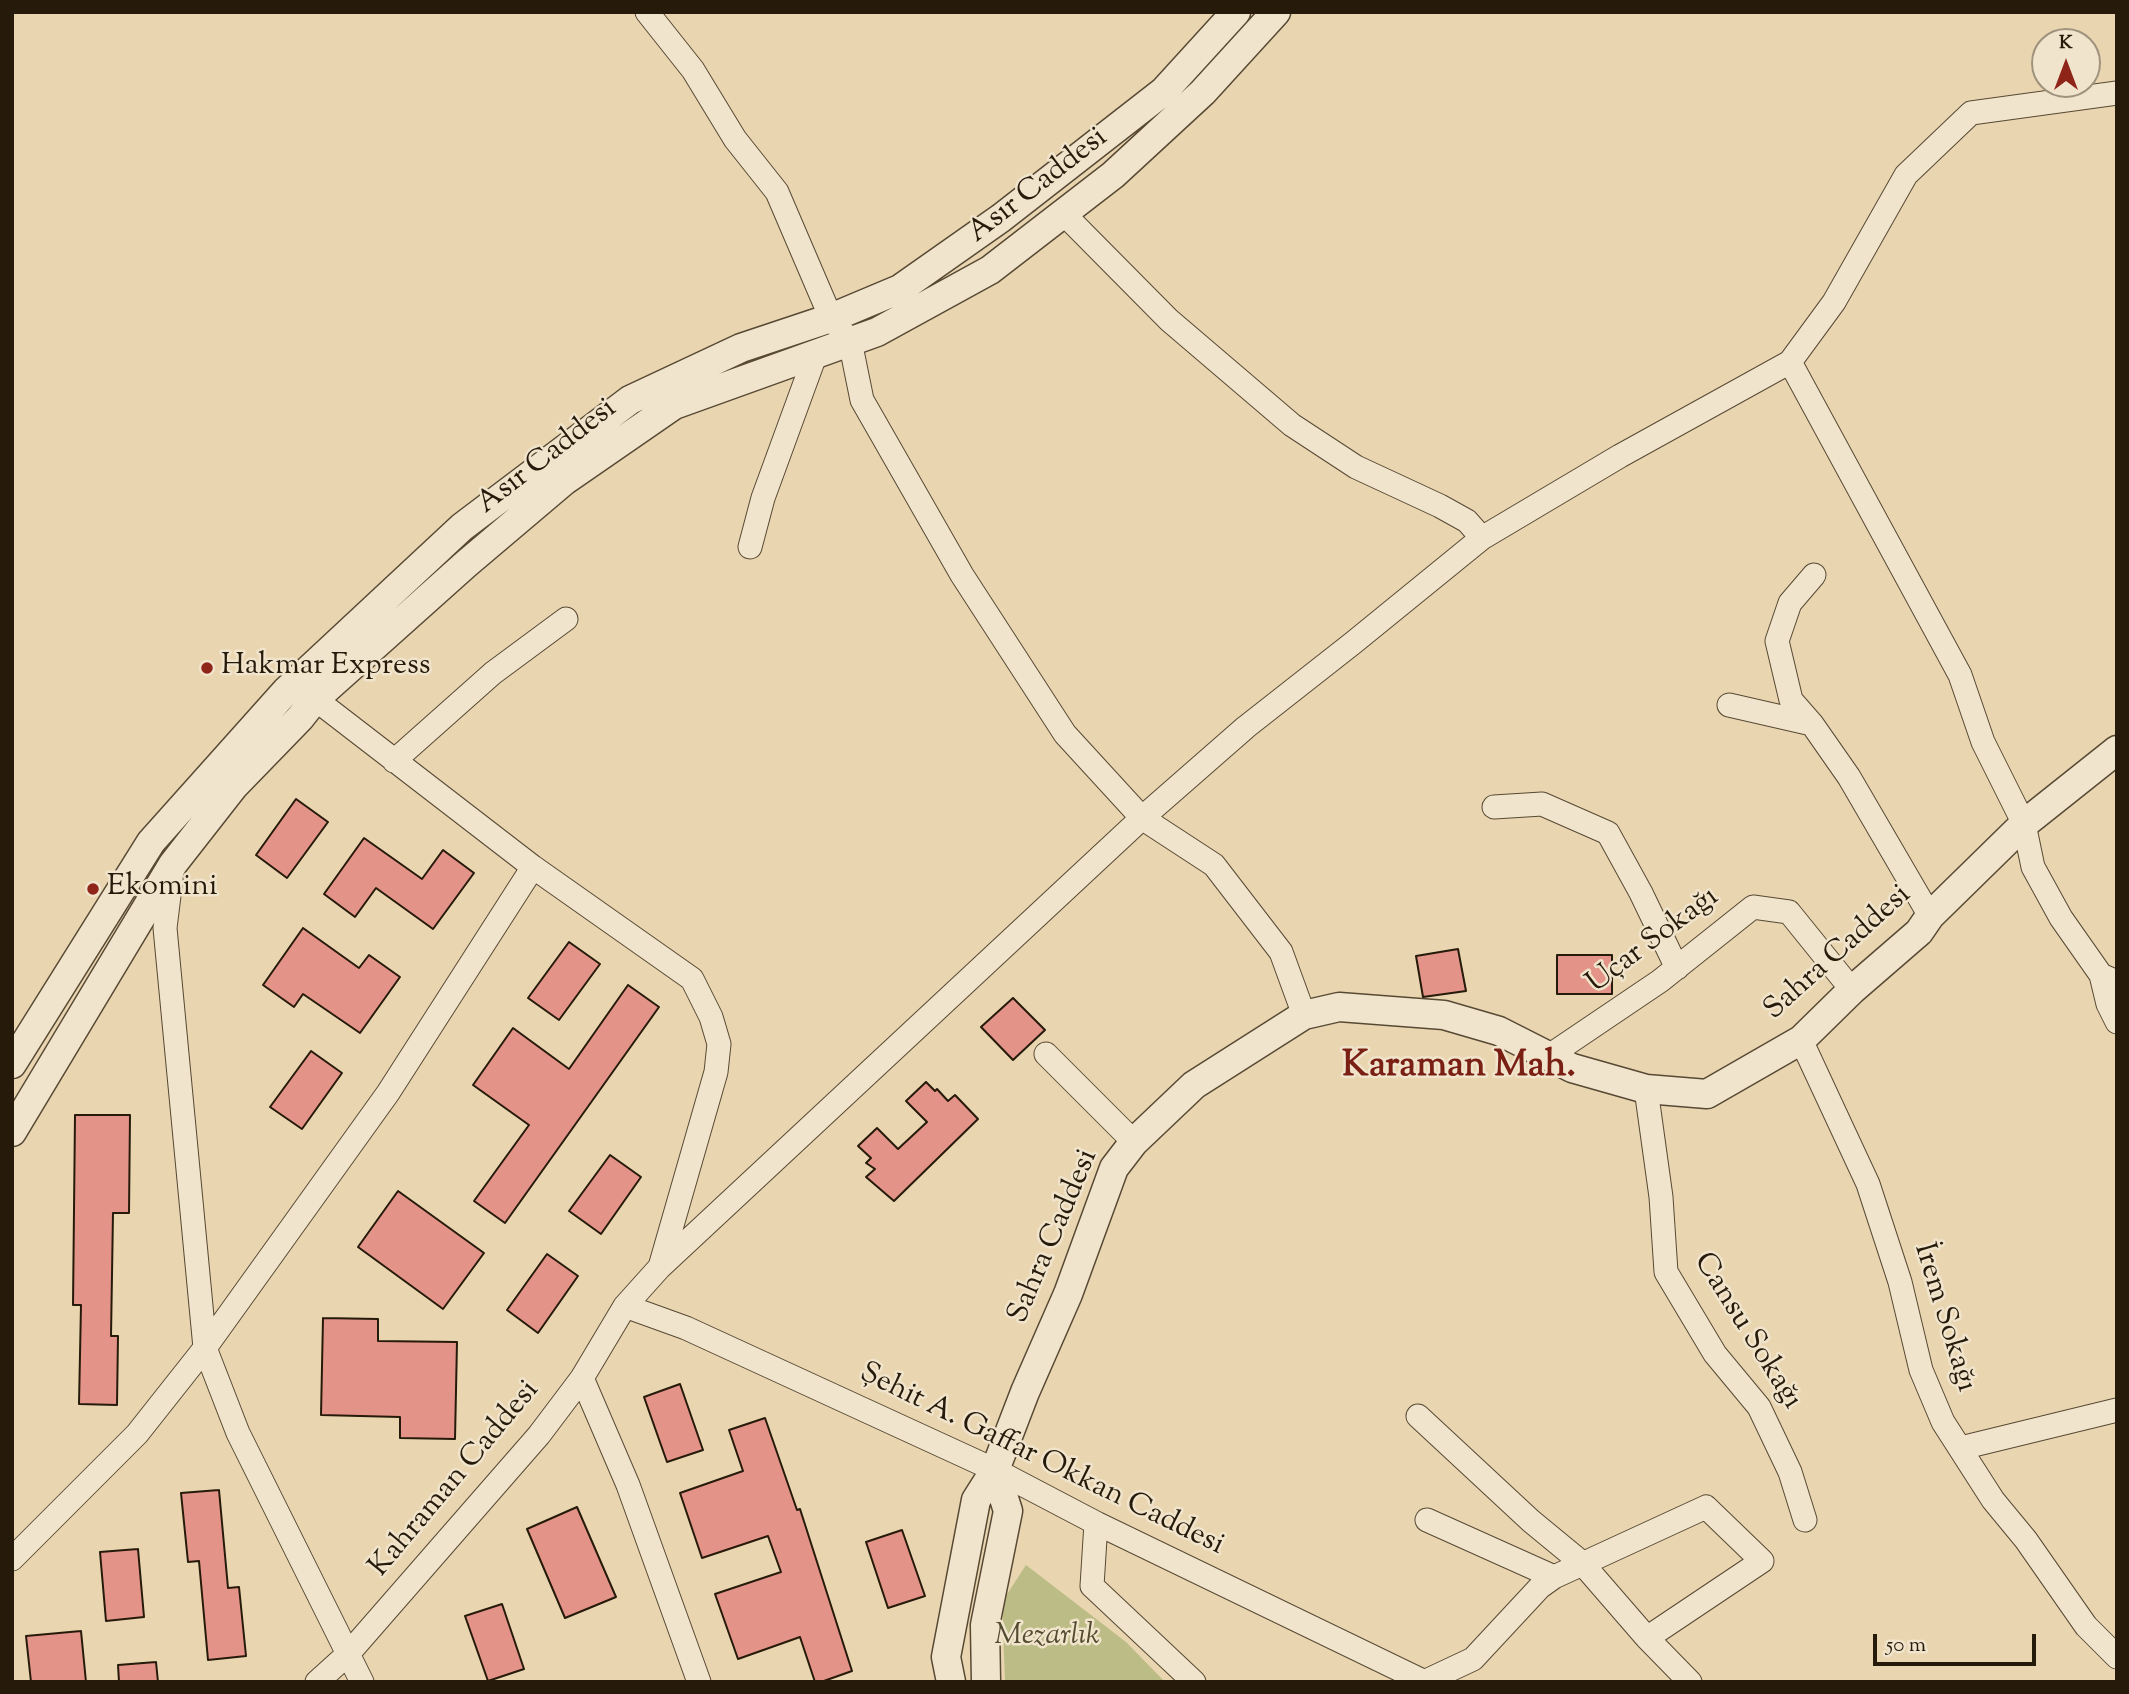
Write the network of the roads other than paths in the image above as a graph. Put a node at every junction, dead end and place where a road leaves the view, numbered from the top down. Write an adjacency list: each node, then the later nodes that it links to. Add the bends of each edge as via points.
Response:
1 (647, 12): 6 (street, via 777,192)
2 (1236, 12): 6 (street, Asır Caddesi, via 1164,91 1001,218 901,289)
3 (1276, 12): 5 (street, Asır Caddesi, via 1203,92)
4 (2117, 93): 9 (street, via 1971,113 1906,175 1834,302)
5 (1064, 214): 7 (street, Asır Caddesi, via 990,270); 10 (street, via 1169,320 1292,425 1356,467 1467,521)
6 (831, 318): 7 (street); 33 (street, Asır Caddesi, via 741,348 630,400 462,527 286,691 151,842)
7 (850, 341): 8 (street, Asır Caddesi); 20 (street, via 862,400 962,575 1065,734)
8 (816, 353): 11 (street); 14 (street, Asır Caddesi, via 663,412 564,481)
9 (1790, 362): 10 (street, Kahraman Caddesi); 21 (street, via 1959,675 1983,742)
10 (1482, 538): 20 (street, Kahraman Caddesi, via 1246,727)
11 (750, 547)
12 (1814, 575): 16 (street, via 1790,603 1777,641 1791,700)
13 (566, 619): 18 (street, via 493,673)
14 (315, 699): 18 (street); 22 (street, Asır Caddesi, via 234,786)
15 (1729, 705): 16 (street)
16 (1812, 724): 24 (street, via 1849,777)
17 (2117, 750): 21 (street, Sahra Caddesi)
18 (394, 761): 23 (street)
19 (1494, 807): 25 (street, via 1542,804 1608,833)
20 (1142, 818): 28 (street, via 1214,865 1281,952); 37 (street, Kahraman Caddesi)
21 (2024, 824): 24 (street, Sahra Caddesi); 26 (street, via 2033,867 2061,918)
22 (173, 864): 35 (street, Asır Caddesi); 39 (street, via 164,928)
23 (533, 867): 37 (street, via 692,979 719,1044 716,1072); 39 (street, via 388,1093)
24 (1930, 916): 27 (street, Sahra Caddesi, via 1919,932)
25 (1677, 968): 27 (street, Uçar Sokağı, via 1752,907 1789,912); 32 (street, Uçar Sokağı)
26 (2109, 978): 29 (street, via 2108,1004)
27 (1852, 990): 30 (street, Sahra Caddesi)
28 (1304, 1015): 32 (street, Sahra Caddesi, via 1339,1007 1444,1015 1499,1031); 36 (street, Sahra Caddesi, via 1194,1085)
29 (2117, 1022)
30 (1801, 1040): 34 (street, Sahra Caddesi, via 1707,1094); 43 (street, İrem Sokağı, via 1868,1184 1900,1282 1921,1370 1943,1422)
31 (1046, 1054): 36 (street)
32 (1549, 1056): 34 (street, Sahra Caddesi, via 1572,1068)
33 (12, 1064)
34 (1646, 1089): 46 (street, Cansu Sokağı, via 1661,1198 1665,1272 1715,1354 1759,1407 1790,1472)
35 (12, 1132)
36 (1133, 1142): 44 (street, Sahra Caddesi, via 1114,1168)
37 (660, 1267): 38 (street, Kahraman Caddesi)
38 (625, 1306): 40 (street, Kahraman Caddesi); 44 (street, Şehit A. Gaffar Okkan Caddesi, via 686,1328)
39 (205, 1348): 48 (street, via 136,1434); 52 (street, via 238,1433)
40 (582, 1378): 52 (street, Kahraman Caddesi, via 539,1435); 56 (street, via 628,1485)
41 (2117, 1410): 43 (street)
42 (1418, 1416): 49 (street)
43 (1961, 1448): 53 (street, İrem Sokağı, via 1993,1500 2086,1626)
44 (995, 1470): 47 (street, Şehit A. Gaffar Okkan Caddesi); 57 (street, Sahra Caddesi, via 976,1500 946,1657); 58 (street, via 1008,1511 985,1625)
45 (1427, 1520): 50 (street)
46 (1805, 1520)
47 (1096, 1523): 59 (street, via 1092,1586); 60 (street, Şehit A. Gaffar Okkan Caddesi)
48 (12, 1559)
49 (1582, 1563): 50 (street); 51 (street); 51 (street, via 1706,1507 1762,1561)
50 (1554, 1577): 60 (street, via 1539,1587 1473,1659)
51 (1647, 1638): 61 (street)
52 (348, 1654): 54 (street, Kahraman Caddesi); 55 (street)
53 (2117, 1657)
54 (317, 1682)
55 (362, 1682)
56 (699, 1682)
57 (951, 1682)
58 (986, 1682)
59 (1194, 1682)
60 (1425, 1682)
61 (1690, 1682)

